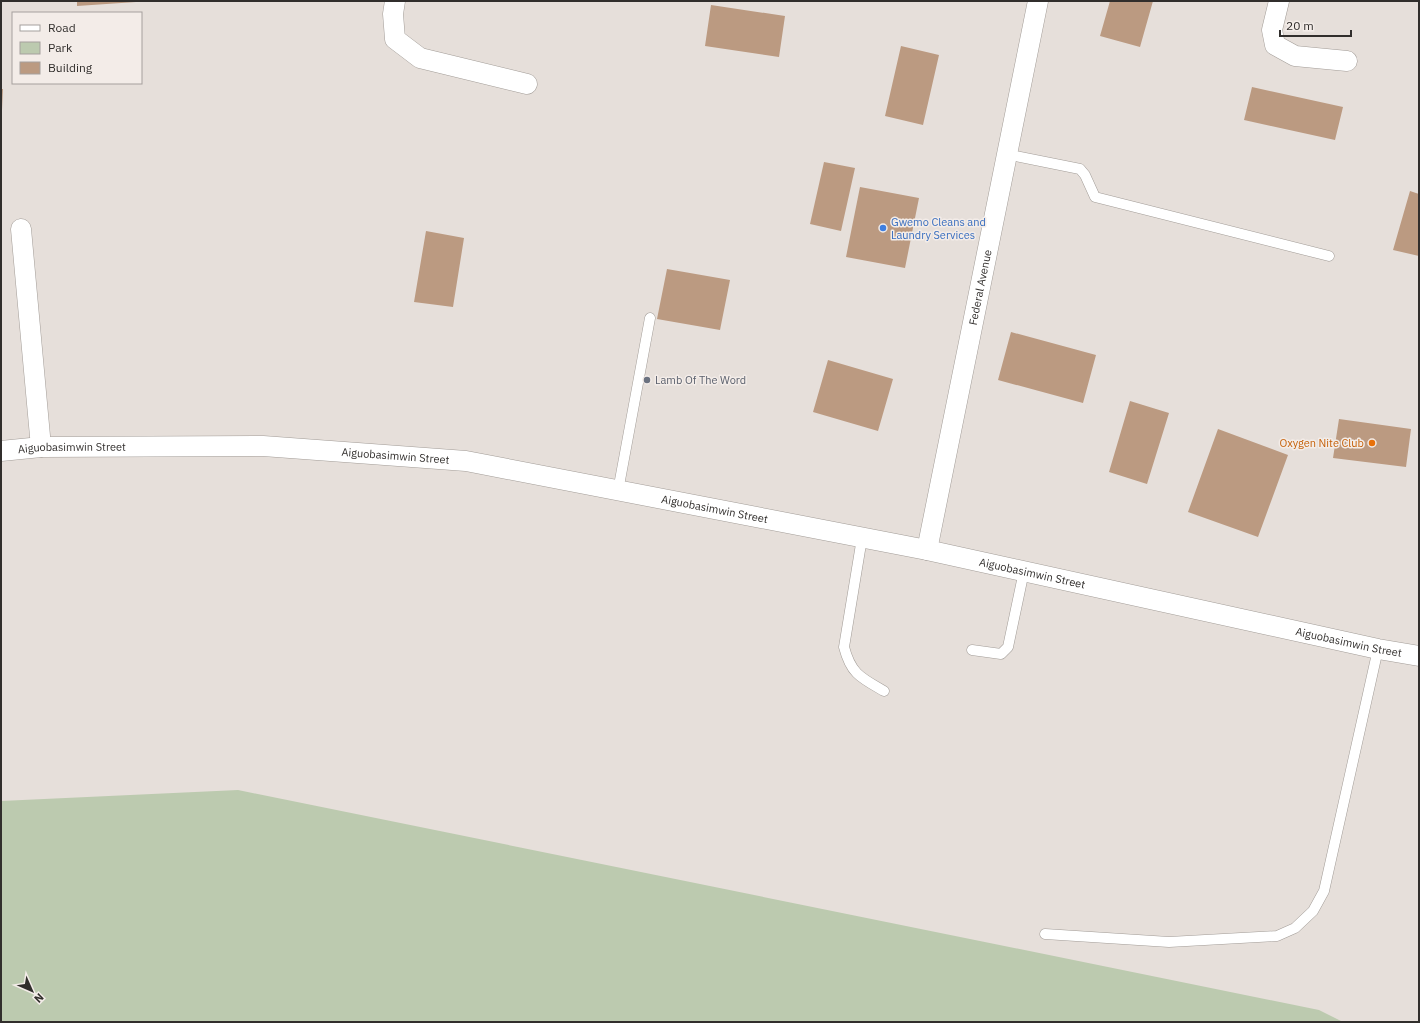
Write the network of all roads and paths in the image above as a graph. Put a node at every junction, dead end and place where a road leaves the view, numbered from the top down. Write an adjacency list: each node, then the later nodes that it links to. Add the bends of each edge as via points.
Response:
1 (395, 1): 5 (street, via 395,39 420,58)
2 (1038, 1): 6 (street, Federal Avenue)
3 (1279, 1): 4 (street, via 1272,30 1275,44 1295,56)
4 (1347, 61)
5 (528, 84)
6 (1006, 154): 8 (lane, via 1080,169 1095,197); 14 (street, Federal Avenue)
7 (21, 229): 10 (street)
8 (1329, 256)
9 (650, 318): 12 (lane)
10 (41, 447): 11 (street, Aiguobasimwin Street); 12 (street, Aiguobasimwin Street, via 262,446 466,461)
11 (1, 451)
12 (618, 491): 13 (street, Aiguobasimwin Street)
13 (862, 538): 14 (street, Aiguobasimwin Street); 19 (lane, via 844,647 848,662 855,673)
14 (927, 550): 15 (street, Aiguobasimwin Street)
15 (1024, 572): 16 (street, Aiguobasimwin Street); 17 (lane, via 1008,648 1001,654)
16 (1378, 649): 18 (street, Aiguobasimwin Street); 20 (lane, via 1324,891 1313,911 1295,928 1277,936 1169,942)
17 (972, 650)
18 (1419, 656)
19 (884, 690)
20 (1045, 934)

